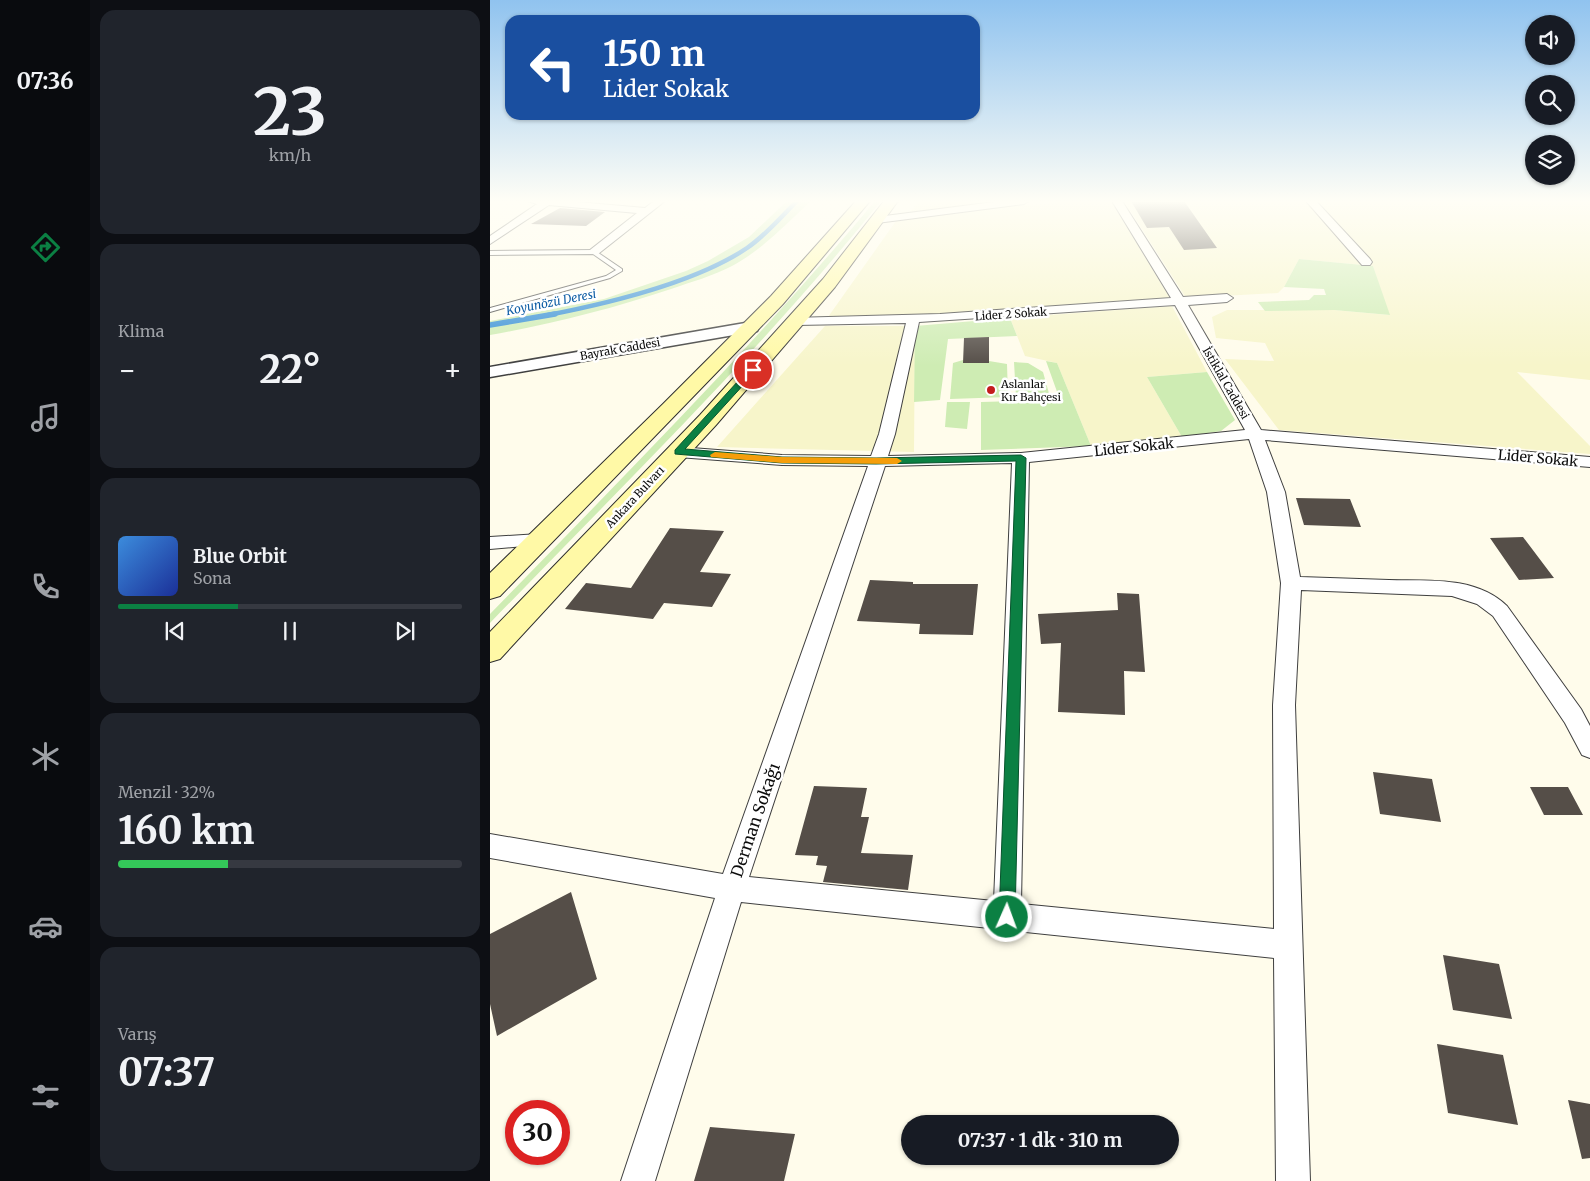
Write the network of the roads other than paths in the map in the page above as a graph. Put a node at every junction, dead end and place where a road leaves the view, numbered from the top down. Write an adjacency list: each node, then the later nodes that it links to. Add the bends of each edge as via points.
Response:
1 (600, 256): 9 (lane, via 620,270 608,277)
2 (815, 256): 12 (main road)
3 (849, 256): 11 (main road, Ankara Bulvarı)
4 (1151, 256): 8 (street, İstiklal Caddesi)
5 (1361, 256): 6 (street)
6 (1366, 262)
7 (1227, 298): 8 (street, Lider 2 Sokak)
8 (1180, 302): 10 (street, Lider 2 Sokak); 14 (street, İstiklal Caddesi)
9 (490, 310)
10 (913, 320): 11 (street, Lider 2 Sokak); 17 (street, Derman Sokağı, via 887,434)
11 (796, 321): 15 (main road, Ankara Bulvarı)
12 (751, 327): 13 (street, Bayrak Caddesi); 19 (main road)
13 (490, 372)
14 (1255, 434): 16 (street, Lider Sokak); 18 (street, Lider Sokak); 21 (street, İstiklal Caddesi, via 1276,492)
15 (678, 452): 17 (street, Lider Sokak, via 758,459); 23 (main road, Ankara Bulvarı)
16 (1021, 458): 17 (street, Lider Sokak); 27 (street)
17 (876, 461): 26 (street, Derman Sokağı)
18 (1590, 462)
19 (539, 540): 20 (street); 22 (main road)
20 (490, 543)
21 (1291, 583): 24 (street, via 1452,590 1485,598 1500,612 1573,716); 28 (street, İstiklal Caddesi, via 1284,705)
22 (490, 589)
23 (490, 650)
24 (1590, 748)
25 (490, 846): 26 (street)
26 (732, 888): 27 (street); 30 (street, Derman Sokağı)
27 (1007, 917): 28 (street)
28 (1288, 945): 29 (street, İstiklal Caddesi)
29 (1298, 1177)
30 (638, 1181)

